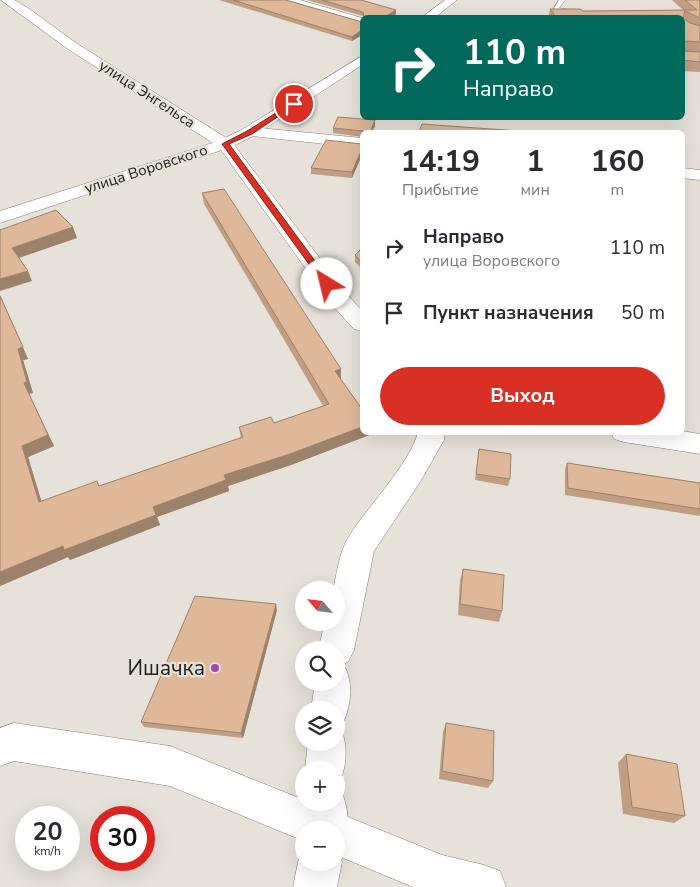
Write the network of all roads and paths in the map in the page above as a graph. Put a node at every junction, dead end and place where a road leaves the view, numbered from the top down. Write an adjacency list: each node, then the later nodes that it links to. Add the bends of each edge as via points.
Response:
1 (6, 0): 11 (street, улица Энгельса)
2 (288, 0): 7 (street)
3 (452, 0): 5 (street)
4 (562, 0): 6 (lane, via 552,10)
5 (430, 15)
6 (584, 15)
7 (360, 21)
8 (360, 61): 9 (street, улица Воровского)
9 (249, 132): 10 (street); 11 (street, улица Воровского)
10 (360, 143)
11 (225, 144): 14 (street, улица Воровского); 15 (street, улица Энгельса, via 338,299)
12 (685, 174): 13 (street)
13 (700, 175)
14 (0, 217)
15 (360, 322)
16 (431, 435): 19 (street, via 410,474 359,548)
17 (643, 435): 18 (street)
18 (700, 444)
19 (338, 641)
20 (4, 738): 21 (street, via 170,766)
21 (305, 821)
22 (345, 838): 25 (street, via 442,877)
23 (318, 871): 24 (street)
24 (315, 887)
25 (484, 887)

